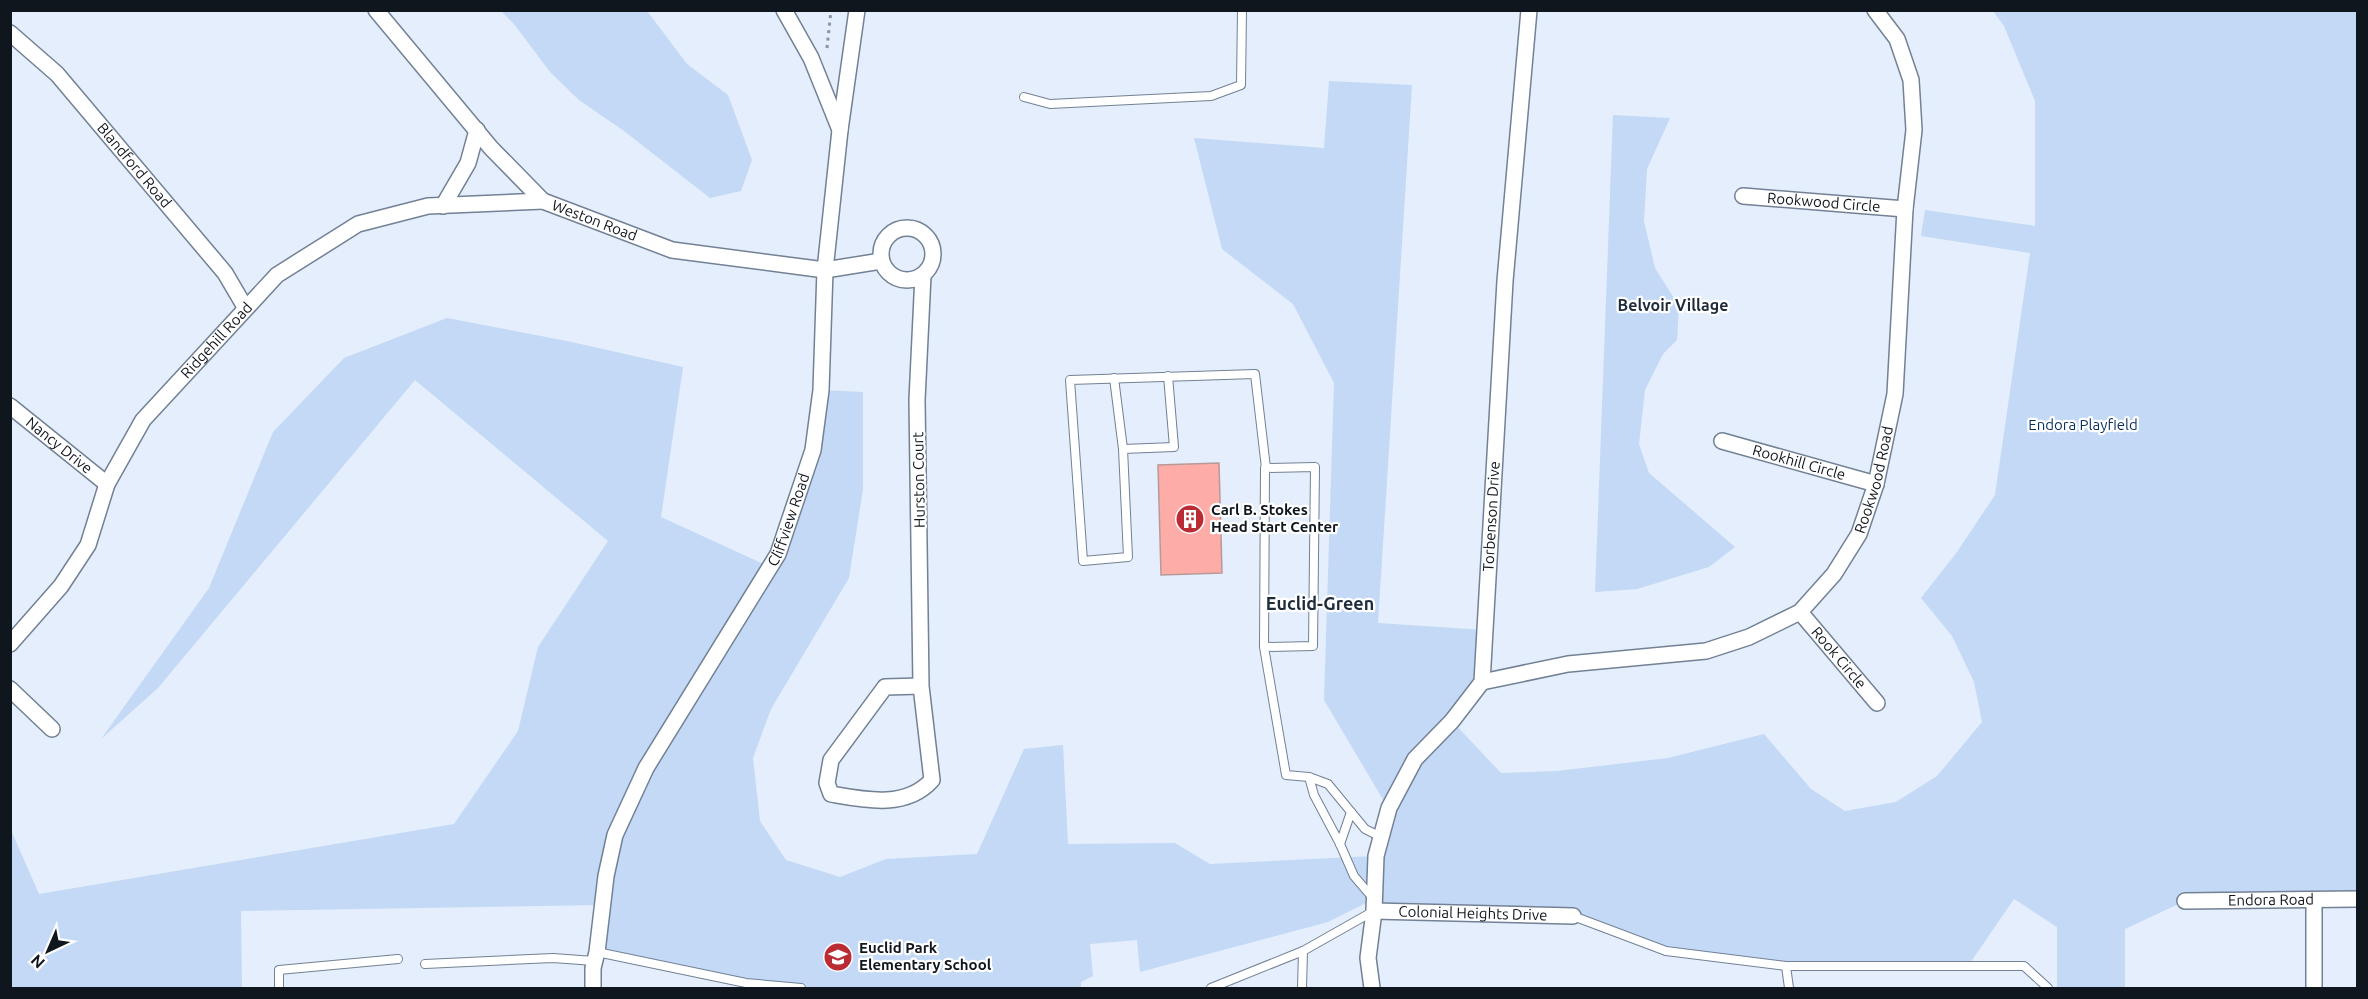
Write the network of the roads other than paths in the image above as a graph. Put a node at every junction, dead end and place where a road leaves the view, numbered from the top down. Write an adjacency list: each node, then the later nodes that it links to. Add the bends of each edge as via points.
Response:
1 (376, 10): 9 (street, Weston Road)
2 (784, 10): 10 (street, via 811,58)
3 (857, 10): 10 (street, Cliffview Road)
4 (1242, 10): 8 (lane, via 1241,85 1211,96 1050,104)
5 (1529, 10): 30 (street, Torbenson Drive, via 1505,281)
6 (1875, 10): 14 (street, Rookwood Road, via 1897,39 1911,80 1914,130)
7 (10, 33): 18 (street, Blandford Road, via 57,74 225,273)
8 (1024, 98)
9 (477, 130): 12 (street, Weston Road); 13 (street, via 468,163)
10 (840, 130): 16 (street, Cliffview Road)
11 (1743, 196): 14 (street, Rookwood Circle)
12 (543, 201): 13 (street, Ridgehill Road); 16 (street, Weston Road, via 672,250)
13 (444, 206): 18 (street, Ridgehill Road, via 428,206 358,224 277,275)
14 (1905, 209): 26 (street, Rookwood Road, via 1896,394)
15 (881, 261): 16 (street); 17 (street, via 898,279); 17 (street, Hurston Court, via 882,243 887,236 894,230 911,227 920,230 931,243 932,260)
16 (825, 270): 45 (street, Cliffview Road, via 821,390 813,450 778,554 646,768 619,825 606,876)
17 (923, 275): 31 (street, Hurston Court, via 917,400)
18 (245, 307): 25 (street, Ridgehill Road, via 142,420)
19 (1168, 376): 20 (lane); 23 (lane, via 1174,447); 24 (lane, via 1255,374)
20 (1114, 378): 23 (lane); 23 (lane, via 1070,380 1083,561 1128,557)
21 (10, 406): 25 (street, Nancy Drive)
22 (1722, 441): 26 (street, Rookhill Circle)
23 (1123, 449)
24 (1266, 468): 29 (lane); 29 (lane, via 1315,467 1313,646)
25 (107, 484): 28 (street, Ridgehill Road, via 88,545 62,586)
26 (1876, 484): 27 (street, Rookwood Road, via 1859,534 1834,574)
27 (1800, 612): 30 (street, Rookwood Road, via 1749,637 1706,651 1568,664); 33 (street, Rook Circle)
28 (10, 644)
29 (1264, 647): 35 (lane, via 1286,775)
30 (1482, 682): 37 (street, via 1415,759 1389,808)
31 (921, 686): 31 (street, Hurston Court, via 885,687 831,760 827,783 831,794 889,800 924,789 932,780)
32 (10, 689): 34 (street)
33 (1877, 703)
34 (52, 729)
35 (1309, 777): 36 (lane, via 1328,784); 38 (lane, via 1314,795)
36 (1351, 812): 37 (lane, via 1365,829); 38 (lane)
37 (1381, 837): 42 (street, via 1376,856)
38 (1340, 844): 42 (lane, via 1354,876)
39 (2358, 899): 40 (street, Endora Road)
40 (2314, 900): 41 (street, Endora Road); 57 (street)
41 (2185, 901)
42 (1374, 905): 43 (street, Colonial Heights Drive); 44 (lane); 54 (street, via 1368,958)
43 (1573, 916): 48 (lane, via 1666,951)
44 (1303, 951): 52 (lane); 53 (lane)
45 (596, 957): 47 (lane); 50 (street, Cliffview Road); 51 (lane, via 746,983)
46 (398, 959): 49 (lane, via 279,970)
47 (425, 964)
48 (1786, 966): 55 (lane); 56 (lane, via 2024,966)
49 (279, 988)
50 (593, 988)
51 (801, 988)
52 (1211, 988)
53 (1302, 988)
54 (1372, 988)
55 (1789, 988)
56 (2048, 988)
57 (2314, 988)

